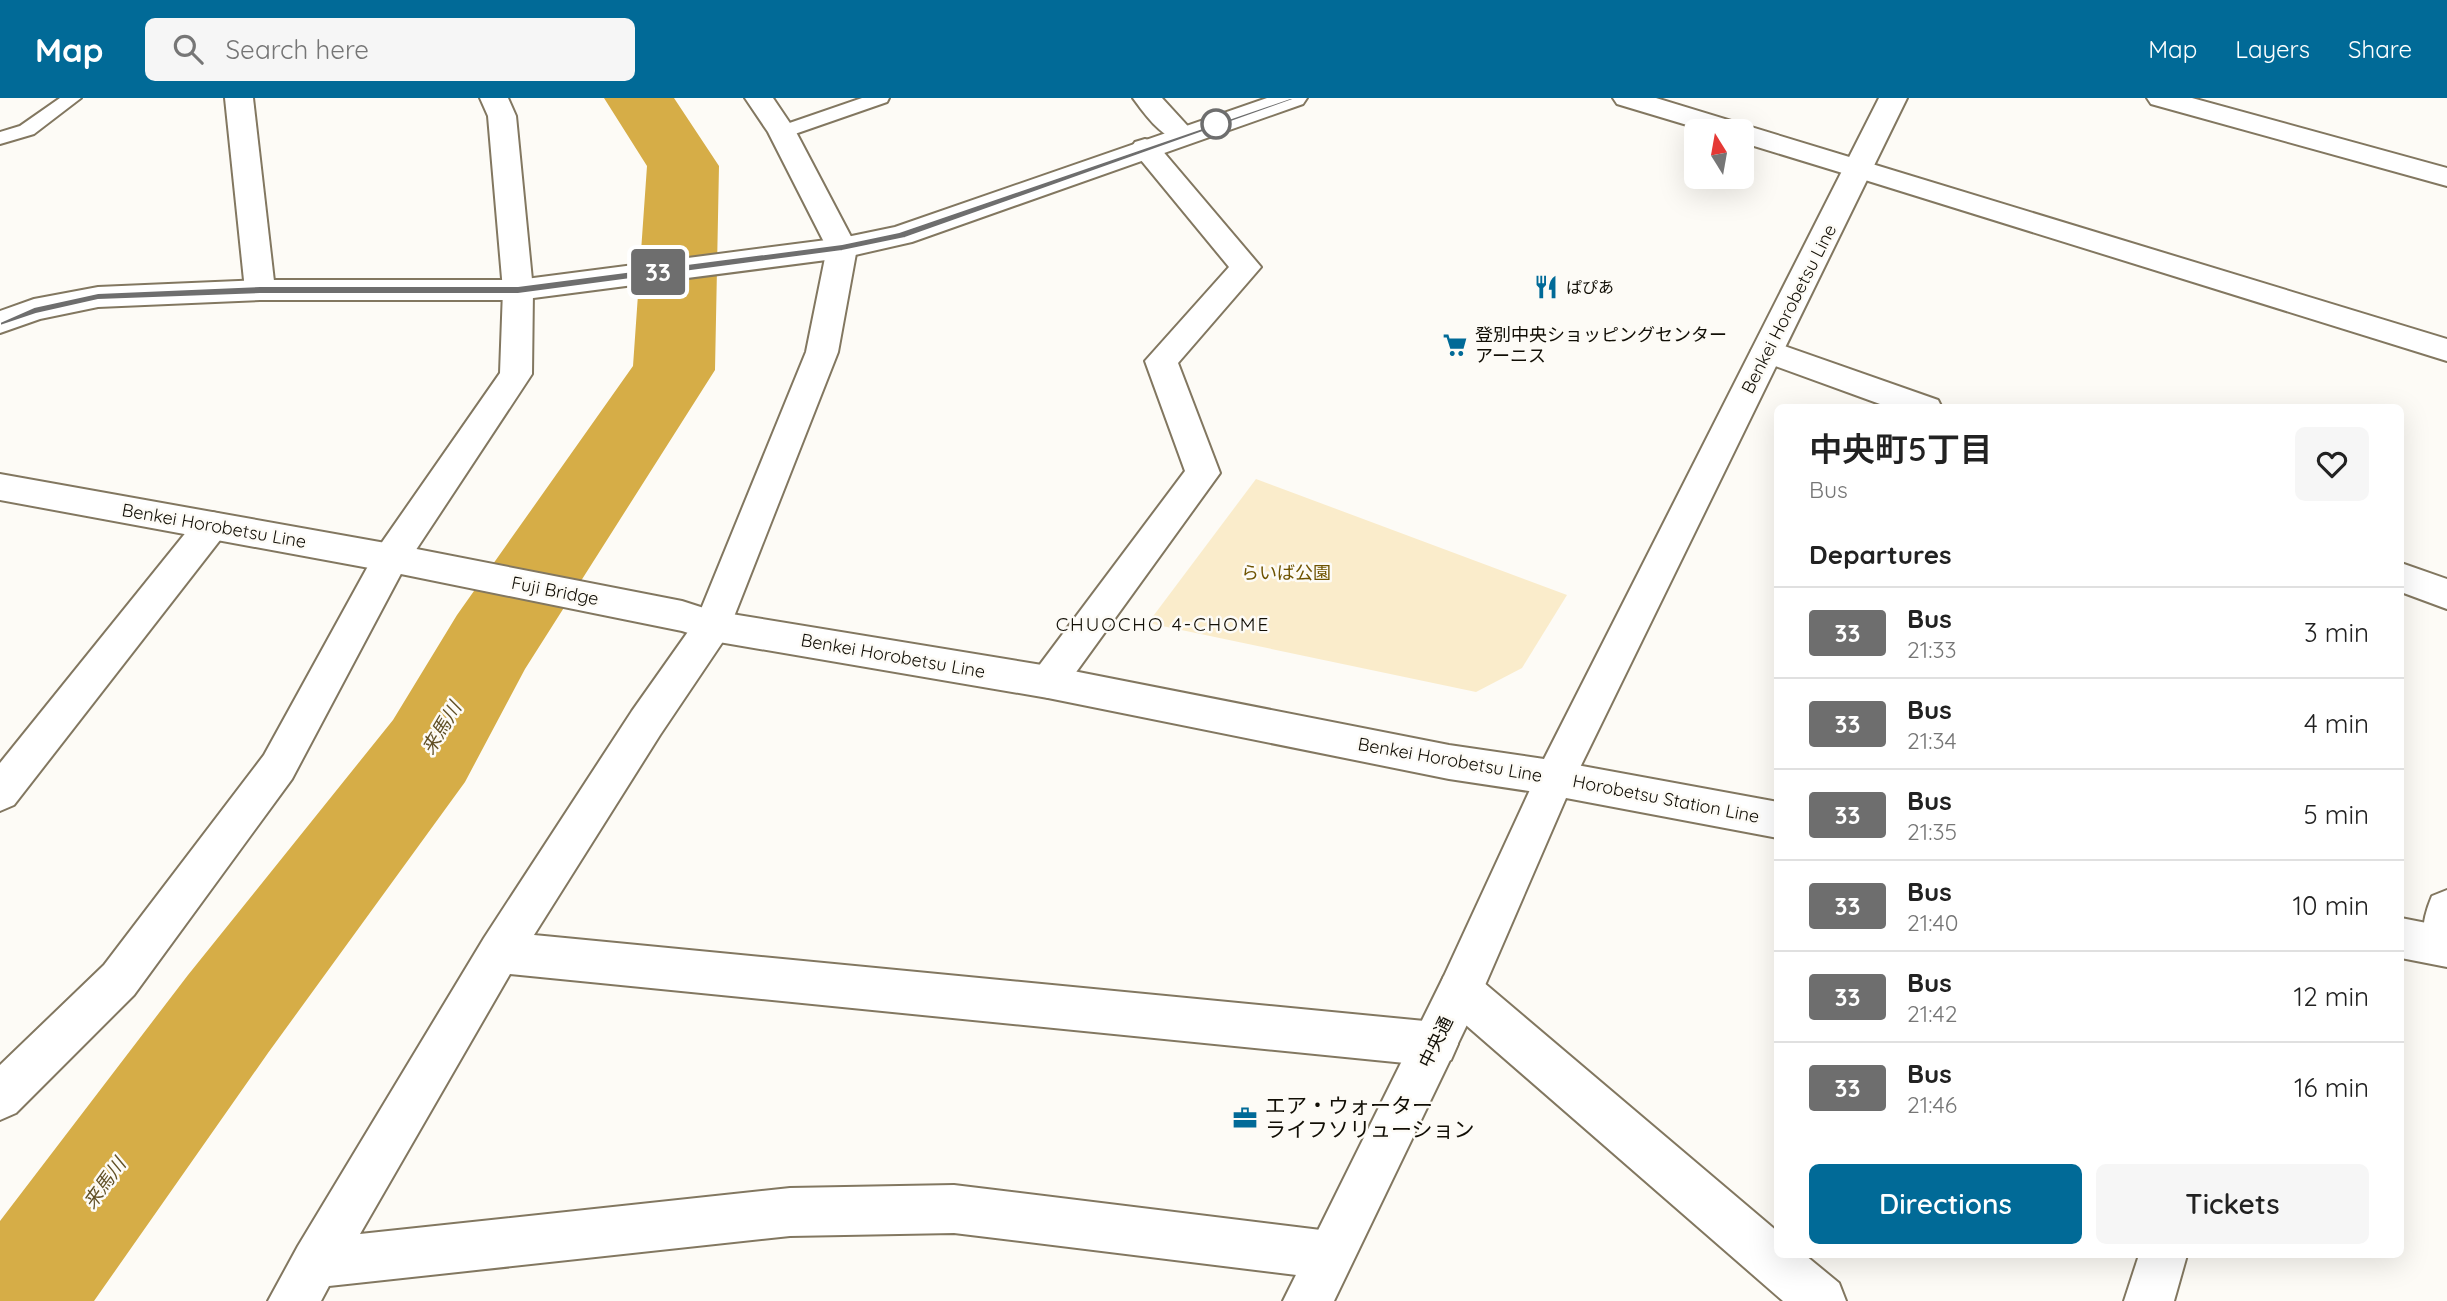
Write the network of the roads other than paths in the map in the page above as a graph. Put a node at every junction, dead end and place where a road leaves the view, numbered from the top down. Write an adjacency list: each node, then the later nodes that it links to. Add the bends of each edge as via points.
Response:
1 (72, 98): 15 (lane, via 27,131)
2 (239, 98): 20 (street)
3 (494, 98): 21 (street, via 502,116)
4 (759, 98): 12 (street)
5 (880, 98): 12 (lane)
6 (1147, 98): 13 (street)
7 (1293, 98): 13 (street)
8 (1627, 98): 11 (street)
9 (1893, 98): 17 (street, Benkei Horobetsu Line)
10 (2161, 98): 18 (street)
11 (1696, 119)
12 (782, 132): 19 (street)
13 (1182, 135): 16 (street)
14 (1754, 137): 17 (street)
15 (0, 138)
16 (1145, 148): 19 (street, via 901,235); 32 (street, via 1246,267 1161,361 1203,474)
17 (1859, 169): 23 (street); 24 (street, Benkei Horobetsu Line)
18 (2447, 177)
19 (842, 248): 21 (street); 31 (street, via 822,352)
20 (260, 290): 21 (street); 22 (street, via 98,297)
21 (518, 290): 28 (street, via 516,374)
22 (0, 322)
23 (2447, 350)
24 (1767, 351): 25 (street); 33 (street, Benkei Horobetsu Line)
25 (1915, 404)
26 (0, 487): 27 (street, Benkei Horobetsu Line)
27 (212, 525): 28 (street, Benkei Horobetsu Line); 34 (street)
28 (409, 562): 31 (street, Fuji Bridge); 41 (street, via 278,767 119,980)
29 (2404, 578): 30 (street)
30 (2447, 594)
31 (697, 621): 32 (street, Benkei Horobetsu Line); 38 (street, via 646,723)
32 (1048, 682): 33 (street, Benkei Horobetsu Line, via 1449,762)
33 (1555, 778): 35 (street, Horobetsu Station Line); 39 (street, 中央通)
34 (3, 786)
35 (1774, 819)
36 (2446, 934): 37 (street)
37 (2404, 938)
38 (499, 952): 40 (street); 44 (street)
39 (1461, 990): 40 (street, 中央通); 46 (street)
40 (1435, 1044): 42 (street, 中央通)
41 (0, 1097)
42 (1329, 1255): 44 (street, via 954,1209 790,1212); 45 (street, 中央通)
43 (2162, 1258): 47 (street)
44 (304, 1282)
45 (1308, 1301)
46 (1821, 1301)
47 (2149, 1301)

